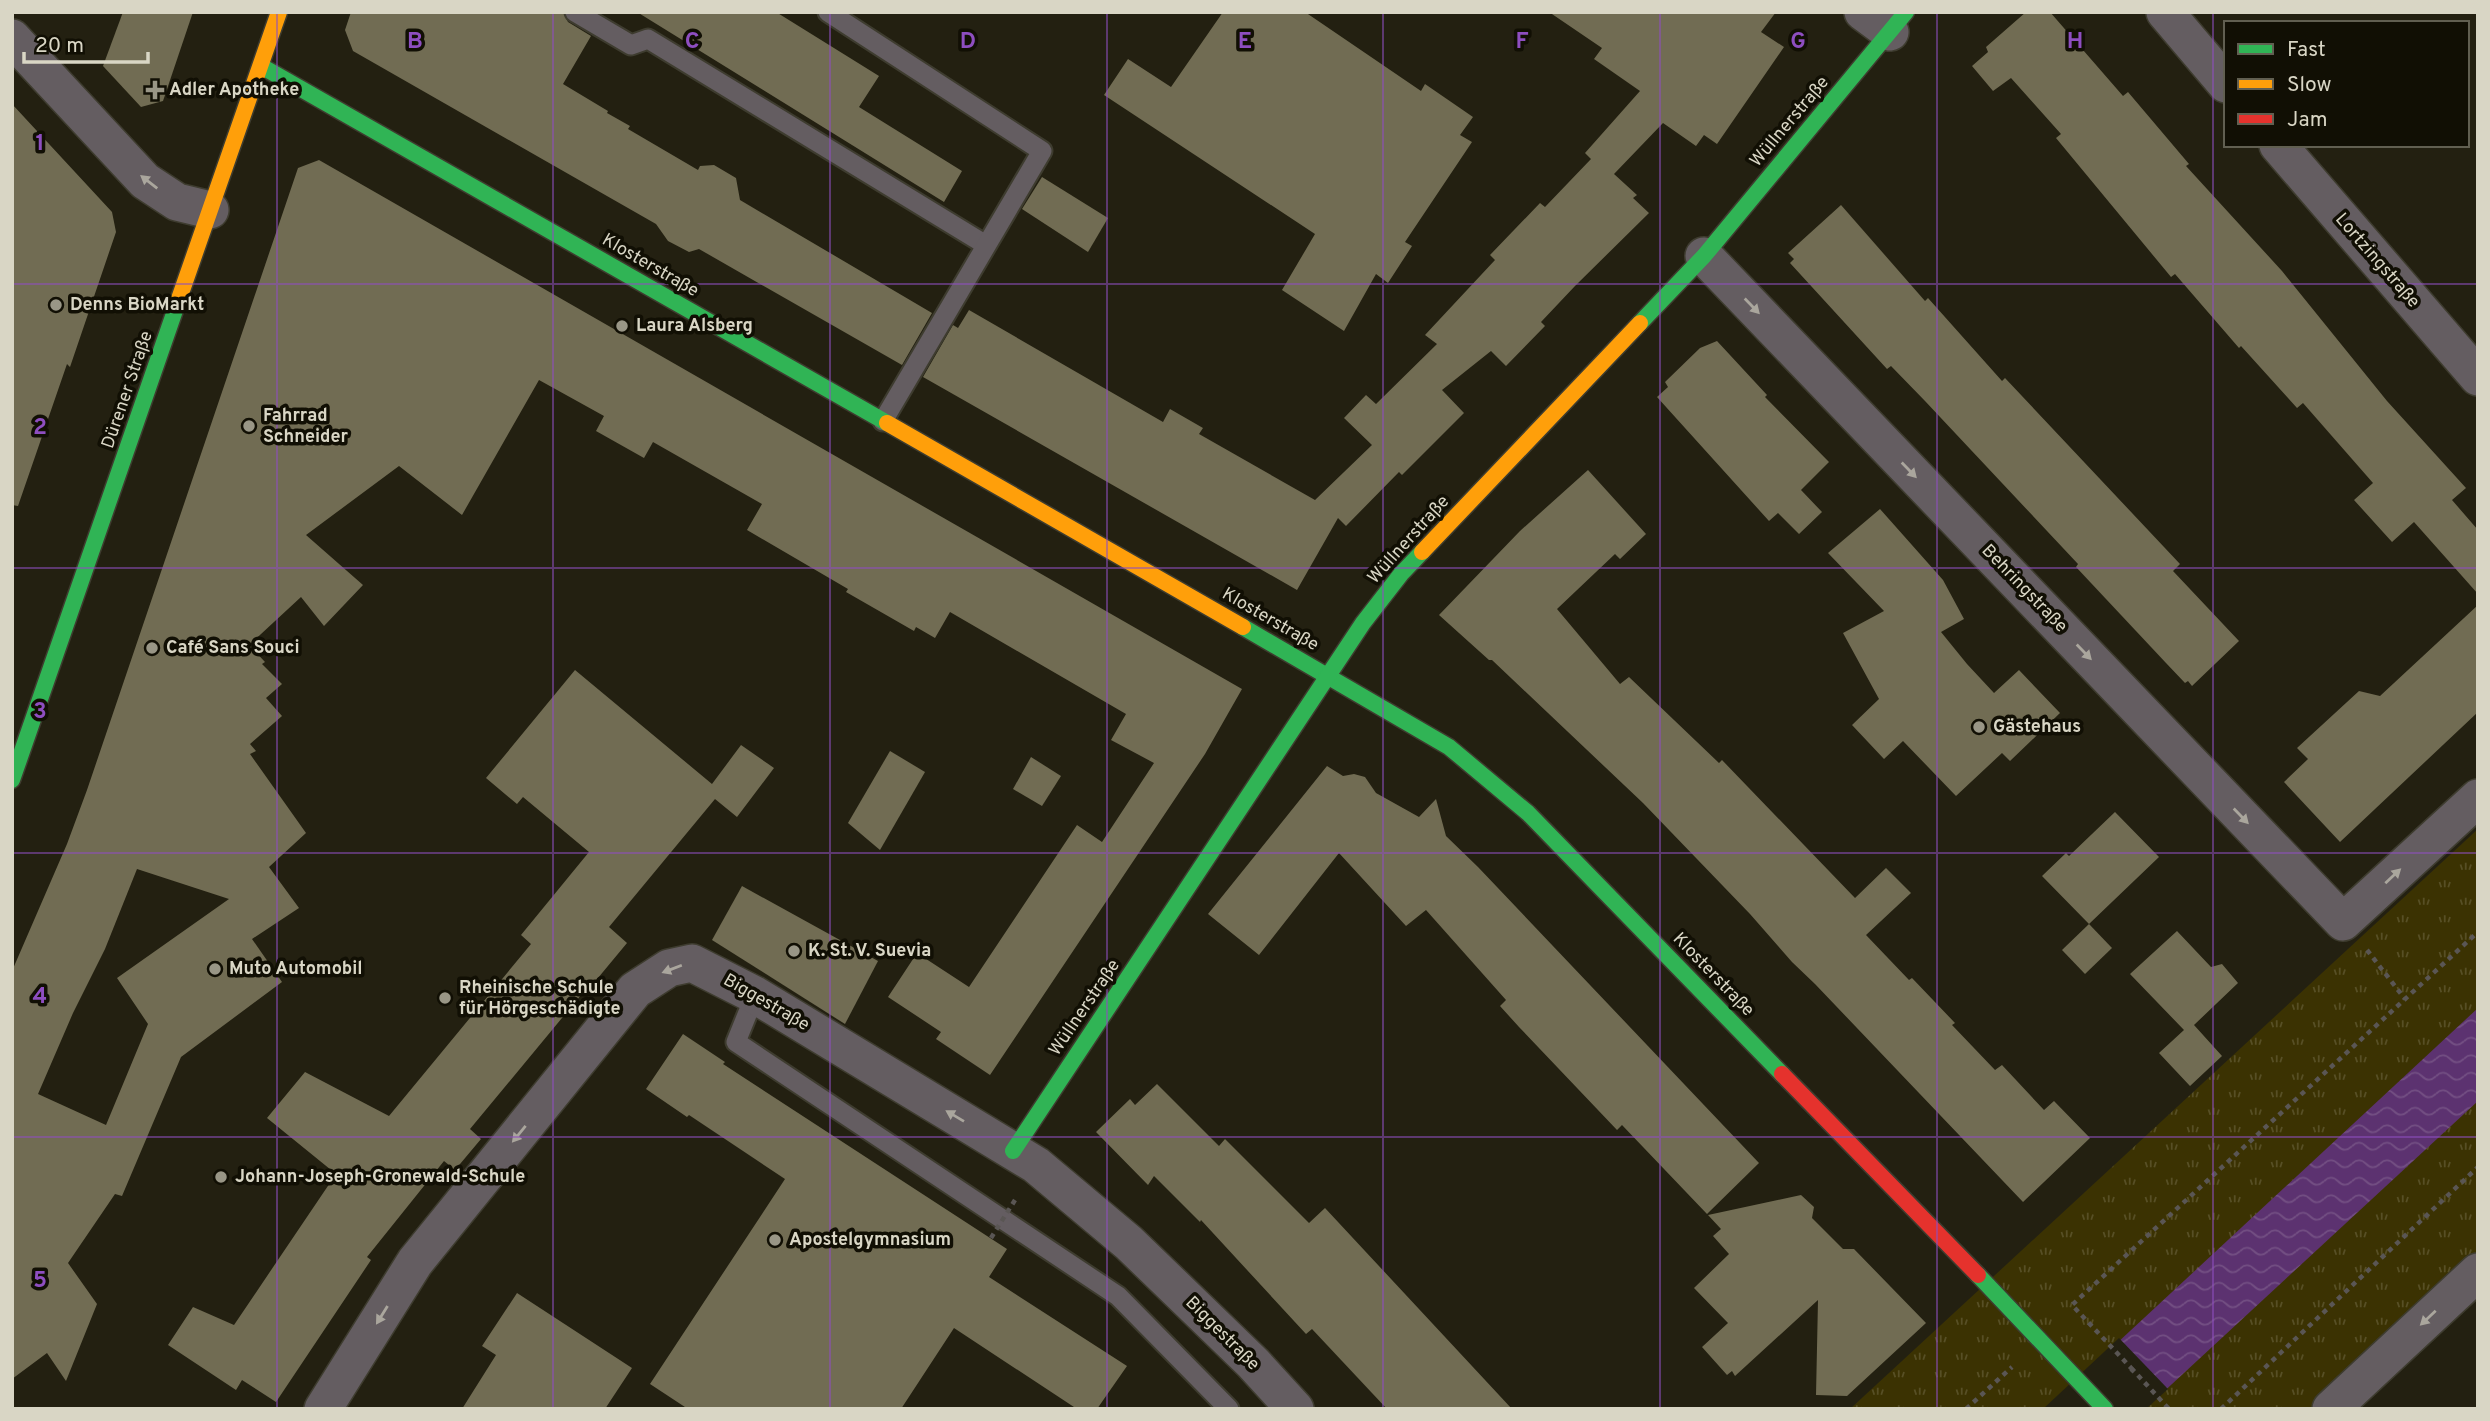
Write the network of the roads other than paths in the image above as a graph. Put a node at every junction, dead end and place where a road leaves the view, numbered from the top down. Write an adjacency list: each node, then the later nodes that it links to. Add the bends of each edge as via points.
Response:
1 (279, 12): 7 (street, Dürener Straße)
2 (575, 12): 11 (lane, via 631,45 648,39)
3 (828, 12): 11 (lane, via 1042,151)
4 (2165, 12): 8 (street)
5 (1886, 19): 12 (street, Wüllnerstraße)
6 (12, 38): 10 (street, one-way to 6, via 177,201 145,181)
7 (261, 66): 10 (street, Dürener Straße); 14 (street, Klosterstraße)
8 (2224, 82)
9 (2280, 147): 13 (street, Lortzingstraße)
10 (210, 210): 16 (street, Dürener Straße)
11 (986, 245): 14 (lane)
12 (1704, 257): 15 (street, Wüllnerstraße, via 1401,574); 17 (street, Behringstraße, one-way to 17, via 2343,922)
13 (2478, 377)
14 (883, 421): 15 (street, Klosterstraße)
15 (1330, 676): 19 (street, Wüllnerstraße); 24 (street, Klosterstraße, via 1449,747 1528,813)
16 (12, 780)
17 (2478, 798)
18 (755, 995): 19 (street, Biggestraße, one-way to 18); 21 (street, Biggestraße, one-way to 21, via 692,963 669,968 635,990 415,1262); 22 (lane, via 736,1042 1118,1296)
19 (1013, 1151): 23 (street, Biggestraße, via 1037,1165 1129,1243)
20 (2478, 1272): 25 (street, one-way to 25)
21 (323, 1409)
22 (1229, 1409)
23 (1295, 1409)
24 (2105, 1409)
25 (2331, 1409)

